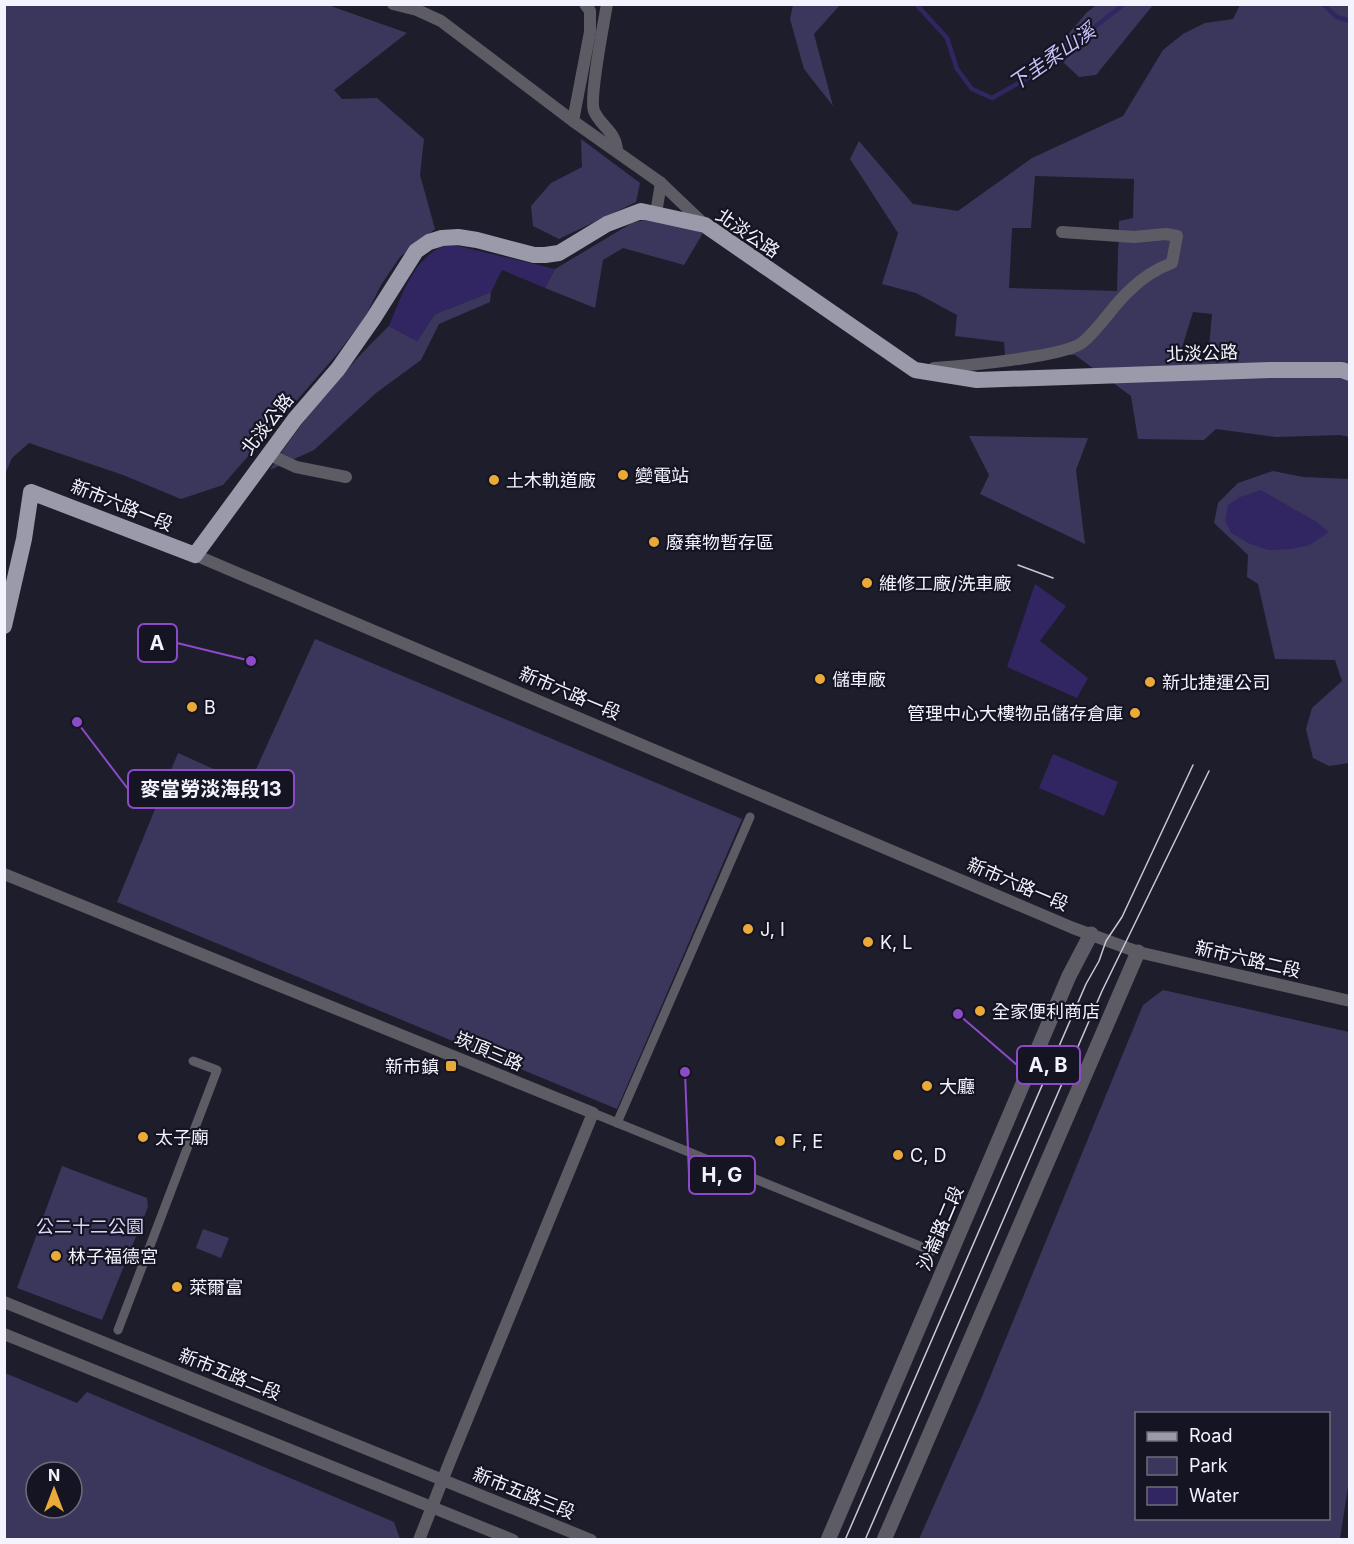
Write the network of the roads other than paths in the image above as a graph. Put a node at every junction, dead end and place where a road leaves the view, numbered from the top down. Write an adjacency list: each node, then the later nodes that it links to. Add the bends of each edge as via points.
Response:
1 (393, 4): 4 (street, via 441,21)
2 (585, 4): 4 (street, via 590,11 590,32)
3 (607, 4): 5 (street, via 593,93 594,110 616,139)
4 (573, 121): 5 (street)
5 (617, 150): 6 (street)
6 (661, 183): 7 (street); 8 (street)
7 (656, 213): 8 (main road, 北淡公路); 12 (main road, 北淡公路, via 641,210 559,253 545,255 458,237 429,242 416,251 338,369)
8 (705, 225): 10 (main road, 北淡公路)
9 (1062, 232): 10 (street, via 1177,236 1172,263 1129,291 1081,344 1024,358)
10 (915, 370): 11 (main road, 北淡公路, via 977,380 1270,370)
11 (1350, 373)
12 (268, 454): 13 (street, via 296,467); 14 (main road, 北淡公路)
13 (346, 477)
14 (195, 555): 15 (main road, 新市六路一段, via 31,492); 18 (street, 新市六路一段)
15 (4, 626)
16 (750, 817): 23 (street)
17 (4, 874): 22 (street, 崁頂三路)
18 (1092, 934): 19 (street, 新市六路一段); 33 (street, 沙崙路二段, via 1069,976)
19 (1138, 952): 20 (street, 新市六路二段); 34 (street)
20 (1350, 1001)
21 (193, 1061): 26 (street, via 217,1070)
22 (593, 1113): 23 (street); 28 (street)
23 (617, 1123): 24 (street)
24 (932, 1251)
25 (4, 1302): 28 (street, 新市五路二段)
26 (118, 1330)
27 (4, 1334): 29 (street)
28 (442, 1479): 29 (street); 32 (street, 新市五路三段)
29 (433, 1508): 30 (street); 31 (street)
30 (419, 1539)
31 (513, 1539)
32 (591, 1539)
33 (828, 1539)
34 (884, 1539)

